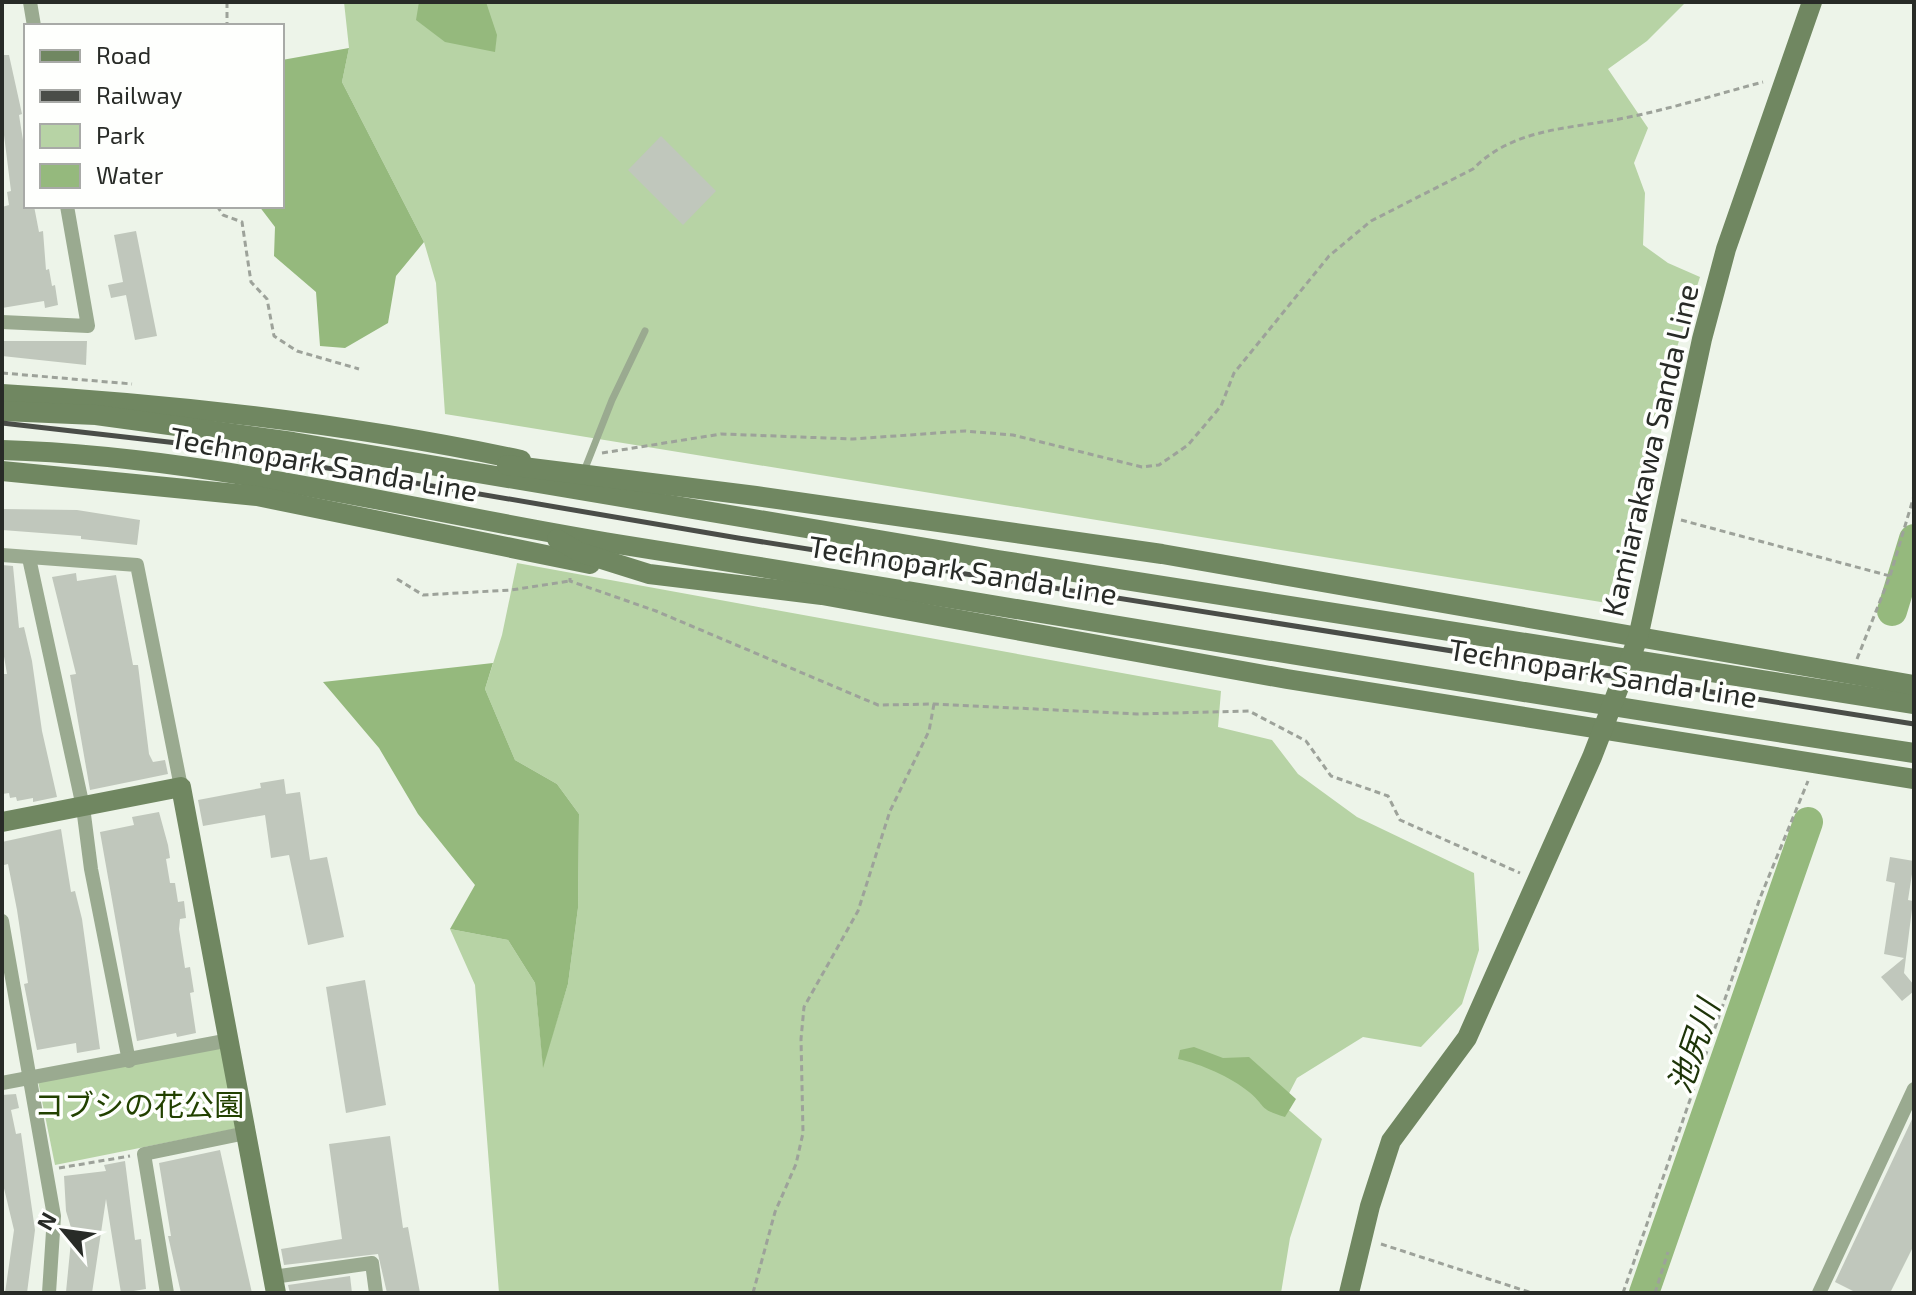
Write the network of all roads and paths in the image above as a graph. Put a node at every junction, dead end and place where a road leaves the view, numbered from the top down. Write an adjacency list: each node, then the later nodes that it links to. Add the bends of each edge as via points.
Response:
1 (30, 2): 4 (street)
2 (227, 2): 5 (path)
3 (1812, 2): 6 (main road, Kamiarakawa Sanda Line)
4 (34, 24)
5 (227, 24)
6 (1786, 76): 16 (path, via 1615,120 1543,129 1371,221 1296,293 1234,373 1221,406 1188,445 1159,465 1142,467 1013,435 965,431 853,439 721,434); 19 (main road, Kamiarakawa Sanda Line, via 1726,249)
7 (67, 208): 9 (street, via 88,326)
8 (218, 208): 11 (path, via 242,222 251,282 267,299 274,336 297,351)
9 (2, 322)
10 (645, 331): 16 (lane)
11 (359, 369)
12 (2, 394): 16 (main road, via 266,419)
13 (2, 411): 15 (main road, Technopark Sanda Line, via 96,415)
14 (2, 450): 20 (main road, Technopark Sanda Line, via 207,470)
15 (343, 450): 16 (main road); 31 (main road, Technopark Sanda Line)
16 (582, 467): 28 (main road, via 1162,554)
17 (2, 471): 23 (main road, via 257,496)
18 (1914, 496): 25 (path)
19 (1666, 516): 25 (path); 28 (main road, Kamiarakawa Sanda Line)
20 (543, 532): 24 (main road, via 579,552); 34 (main road, Technopark Sanda Line)
21 (2, 555): 22 (street)
22 (29, 558): 37 (street, via 137,565); 38 (street)
23 (570, 560): 24 (main road); 27 (path)
24 (649, 574): 33 (main road, via 822,595)
25 (1890, 576): 29 (path)
26 (397, 579): 27 (path, via 423,595)
27 (570, 581): 32 (path, via 656,611 878,705)
28 (1638, 638): 29 (main road); 33 (main road, Kamiarakawa Sanda Line)
29 (1851, 674): 30 (main road)
30 (1914, 685)
31 (1906, 703)
32 (934, 704): 40 (path, via 1137,714 1249,711 1306,741 1331,776 1388,796 1400,820); 57 (path, via 929,731 890,811 858,911 804,1007 803,1133)
33 (1603, 731): 35 (main road); 40 (main road, Kamiarakawa Sanda Line)
34 (1914, 753)
35 (1816, 762): 36 (main road); 60 (path, via 1760,898)
36 (1914, 779)
37 (181, 787): 38 (main road); 42 (main road)
38 (83, 807): 39 (main road); 43 (street)
39 (2, 822)
40 (1534, 879): 50 (main road, Kamiarakawa Sanda Line, via 1467,1038 1391,1141)
41 (2, 921): 44 (street)
42 (230, 1040): 43 (street); 47 (main road)
43 (129, 1061): 44 (street)
44 (30, 1078): 45 (street); 49 (street)
45 (2, 1083)
46 (1913, 1092): 61 (street)
47 (246, 1133): 48 (street); 52 (main road)
48 (144, 1154): 49 (path); 55 (street)
49 (47, 1170): 54 (street, via 54,1216)
50 (1362, 1237): 58 (main road, Kamiarakawa Sanda Line); 59 (path)
51 (1668, 1252): 53 (path)
52 (275, 1285): 56 (street, via 372,1263)
53 (1656, 1292)
54 (49, 1293)
55 (167, 1293)
56 (376, 1293)
57 (753, 1293)
58 (1349, 1293)
59 (1532, 1293)
60 (1623, 1293)
61 (1819, 1293)

